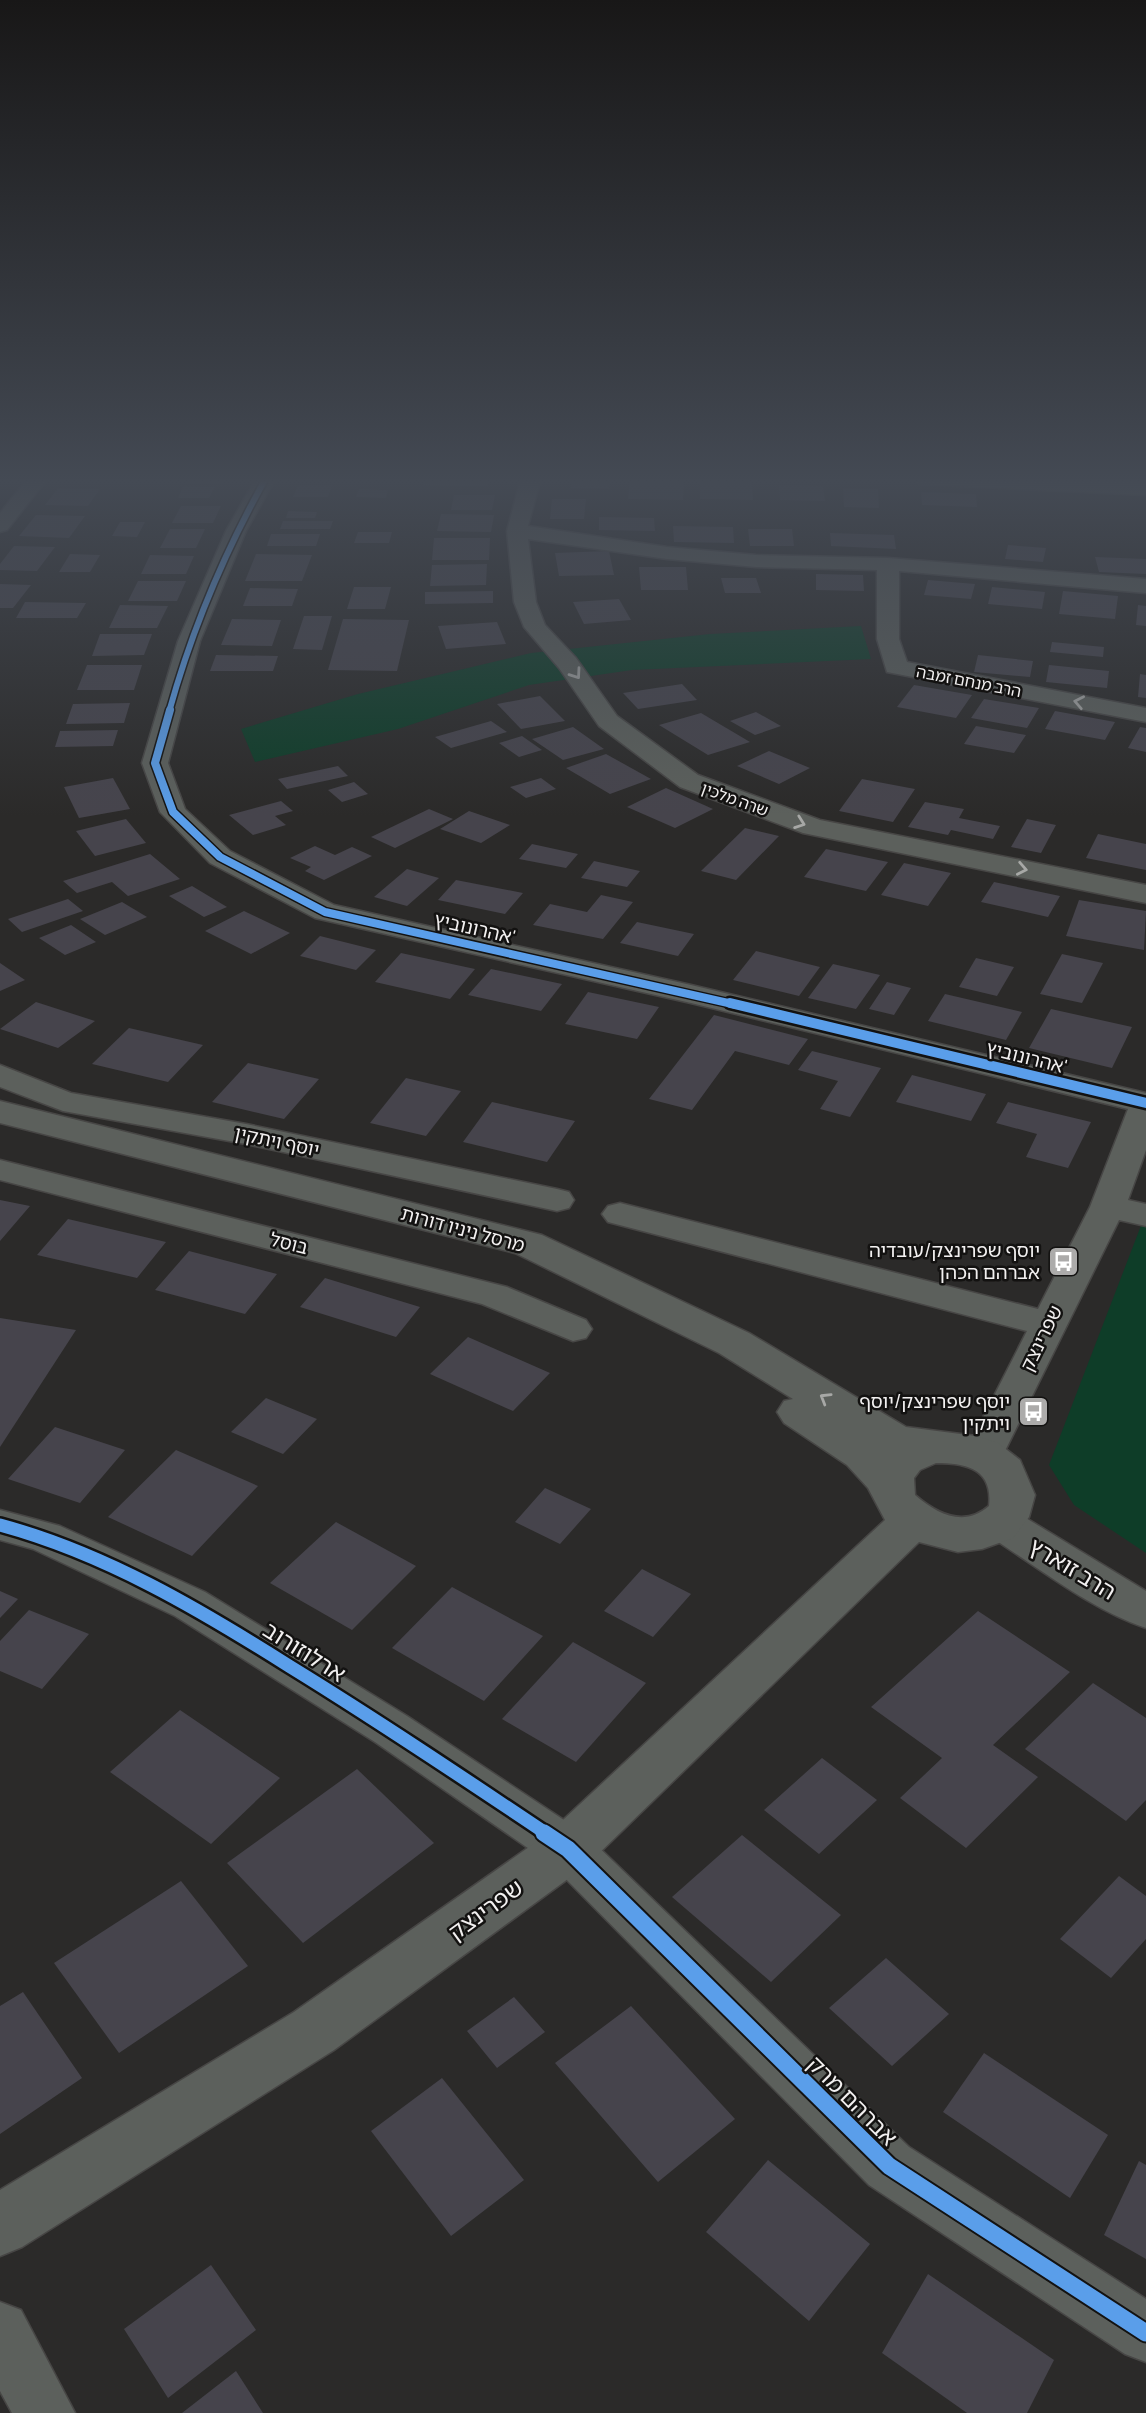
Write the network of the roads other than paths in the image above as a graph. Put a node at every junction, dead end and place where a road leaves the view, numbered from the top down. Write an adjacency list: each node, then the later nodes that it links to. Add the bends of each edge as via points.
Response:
1 (211, 591): 7 (street, אהרונוביץ', via 189,641 155,763 173,812 220,857 325,912)
2 (523, 591): 5 (street, שרה מלכין, one-way to 5, via 535,627 568,663 608,721 689,781 813,827)
3 (888, 591): 4 (street, הרב מנחם זמבה, one-way to 3, via 895,667 888,639)
4 (1146, 715)
5 (1146, 894)
6 (0, 1074): 11 (street, יוסף ויתקין, via 63,1101 246,1134)
7 (1146, 1104): 12 (street, שפרינצק)
8 (0, 1112): 17 (street, מרסל ניניו דורות, one-way to 8, via 895,1441 734,1343 528,1244)
9 (0, 1133): 19 (street, מרסל ניניו דורות, via 516,1262 746,1378 863,1454)
10 (0, 1170): 16 (street, בוסל, via 494,1295)
11 (557, 1200)
12 (1108, 1207): 14 (street); 15 (street, שפרינצק)
13 (620, 1214): 15 (street)
14 (1146, 1214)
15 (1048, 1324): 18 (street, שפרינצק)
16 (573, 1329)
17 (930, 1447): 18 (street, via 957,1447); 19 (street, via 901,1459 892,1470)
18 (984, 1455): 20 (street, via 1011,1480 1015,1496 1012,1511)
19 (901, 1502): 20 (street, via 935,1532 983,1532); 23 (street, שפרינצק)
20 (1001, 1523): 22 (street, הרב זוארץ)
21 (0, 1525): 23 (street, ארלוזורוב, via 45,1537 190,1604 391,1728)
22 (1146, 1611)
23 (568, 1849): 24 (street, שפרינצק, via 314,2031); 26 (street, אברהם מרק, via 889,2166)
24 (0, 2225)
25 (0, 2331): 27 (street)
26 (1146, 2333)
27 (45, 2413)

